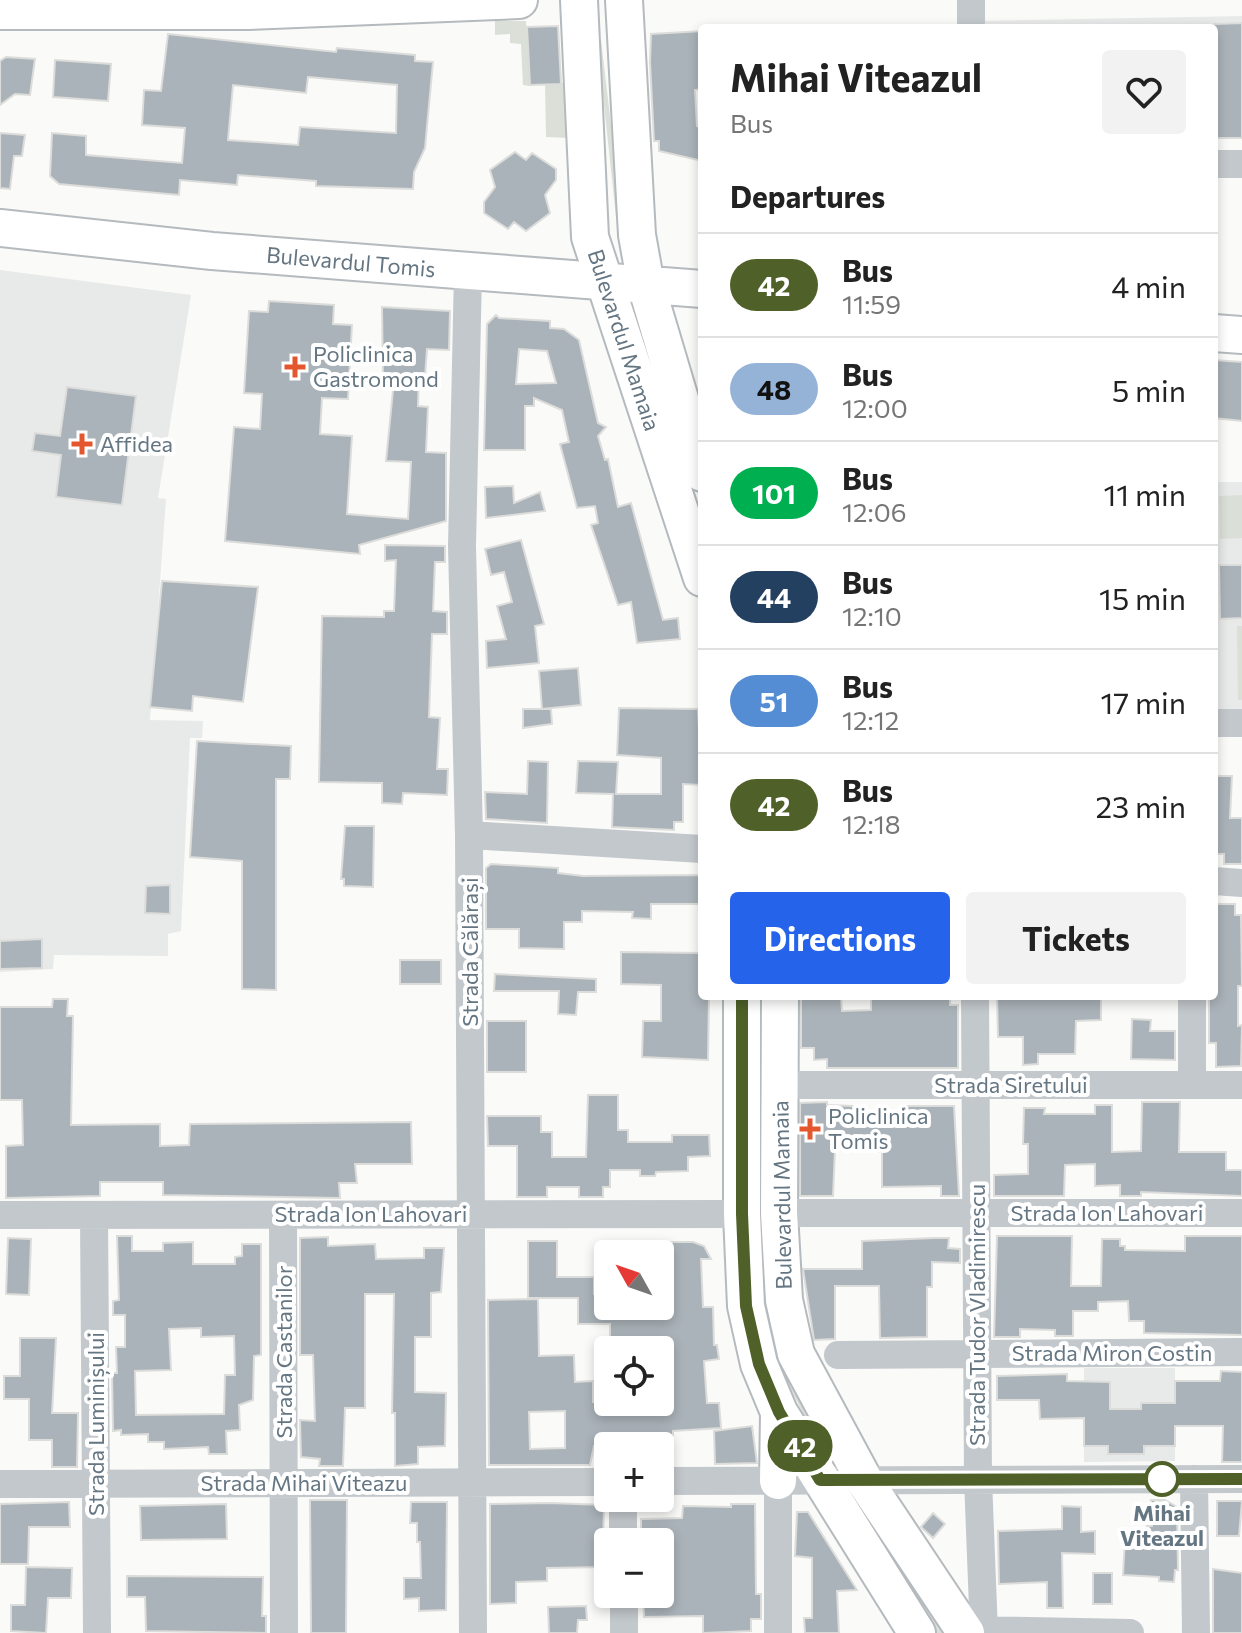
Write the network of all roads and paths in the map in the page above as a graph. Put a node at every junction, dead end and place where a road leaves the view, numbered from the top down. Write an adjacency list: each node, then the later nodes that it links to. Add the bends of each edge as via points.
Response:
1 (519, 0): 5 (main road)
2 (579, 0): 14 (main road, Bulevardul Mamaia, via 590,237)
3 (624, 0): 15 (main road, Bulevardul Mamaia, via 633,190)
4 (971, 0): 9 (street)
5 (402, 3): 7 (main road)
6 (87, 6): 7 (main road); 8 (main road)
7 (249, 6)
8 (0, 11)
9 (971, 24)
10 (1218, 164): 11 (street)
11 (1242, 164)
12 (0, 228): 13 (main road, Bulevardul Tomis)
13 (468, 272): 14 (main road, Bulevardul Tomis); 23 (street, Strada Călărași, via 462,546)
14 (603, 284): 15 (main road, Bulevardul Tomis); 20 (main road, Bulevardul Mamaia)
15 (646, 285): 16 (main road, Bulevardul Tomis); 19 (main road, Bulevardul Mamaia)
16 (698, 289)
17 (1218, 333): 18 (main road)
18 (1242, 335)
19 (698, 460)
20 (698, 566)
21 (1218, 723): 22 (street)
22 (1242, 723)
23 (469, 835): 24 (street); 39 (street, Strada Călărași)
24 (698, 849)
25 (1218, 881): 26 (street)
26 (1242, 883)
27 (742, 1000): 40 (main road, Bulevardul Mamaia)
28 (763, 1000): 35 (main road)
29 (780, 1000): 35 (main road, Bulevardul Mamaia)
30 (975, 1000): 32 (street, Strada Tudor Vladimirescu)
31 (1192, 1000): 33 (street)
32 (976, 1085): 33 (street, Strada Siretului); 35 (street, Strada Siretului); 37 (street, Strada Tudor Vladimirescu)
33 (1192, 1085): 34 (street, Strada Siretului)
34 (1242, 1085)
35 (780, 1093): 36 (main road, Bulevardul Mamaia)
36 (779, 1213): 37 (street, Strada Ion Lahovari); 52 (main road, Bulevardul Mamaia, via 784,1300 796,1354)
37 (976, 1213): 38 (street, Strada Ion Lahovari); 45 (street, Strada Tudor Vladimirescu)
38 (1242, 1213)
39 (471, 1214): 40 (street, Strada Ion Lahovari); 43 (street, Strada Ion Lahovari); 55 (street, Strada Călărași)
40 (742, 1214): 47 (main road, Bulevardul Mamaia, via 746,1306 759,1364)
41 (0, 1215): 42 (street, Strada Ion Lahovari)
42 (94, 1215): 43 (street, Strada Ion Lahovari); 59 (street, Strada Luminișului)
43 (283, 1215): 57 (street, Strada Castanilor)
44 (1242, 1352): 45 (street, Strada Miron Costin)
45 (977, 1354): 46 (street, Strada Miron Costin); 48 (street, Strada Tudor Vladimirescu)
46 (838, 1355)
47 (779, 1412): 51 (main road, Bulevardul Mamaia); 54 (main road)
48 (978, 1479): 49 (street); 52 (street); 61 (street, Strada Tudor Vladimirescu)
49 (1194, 1479): 50 (street); 69 (street)
50 (1242, 1479)
51 (820, 1480): 52 (street); 54 (street); 67 (main road, Bulevardul Mamaia)
52 (864, 1480): 61 (main road, Bulevardul Mamaia)
53 (674, 1481): 54 (street)
54 (778, 1481): 66 (street)
55 (472, 1482): 56 (street, Strada Mihai Viteazu); 57 (street, Strada Mihai Viteazu); 64 (street, Strada Călărași)
56 (594, 1482)
57 (284, 1483): 59 (street, Strada Mihai Viteazu); 63 (street, Strada Castanilor)
58 (0, 1484): 59 (street, Strada Mihai Viteazu)
59 (96, 1484): 62 (street, Strada Luminișului)
60 (624, 1608): 65 (street)
61 (978, 1632): 68 (street)
62 (97, 1633)
63 (284, 1633)
64 (473, 1633)
65 (624, 1633)
66 (778, 1633)
67 (917, 1633)
68 (1130, 1633)
69 (1196, 1633)

